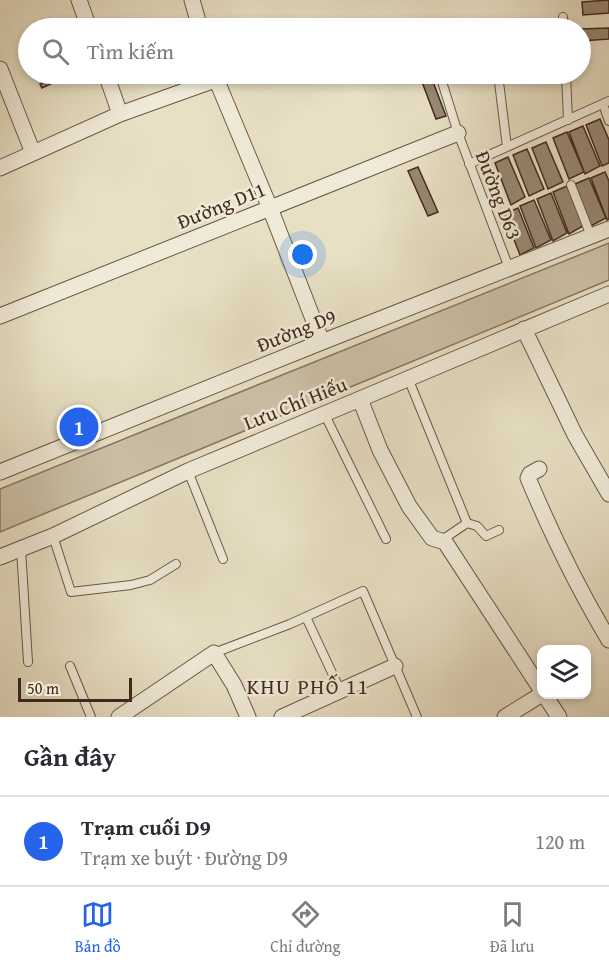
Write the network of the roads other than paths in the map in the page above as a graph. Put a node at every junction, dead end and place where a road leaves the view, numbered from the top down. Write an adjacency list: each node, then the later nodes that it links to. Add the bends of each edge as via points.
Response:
1 (79, 0): 3 (street)
2 (192, 0): 4 (street)
3 (85, 18)
4 (197, 18)
5 (0, 69): 18 (street)
6 (110, 84): 13 (street)
7 (197, 84): 13 (street)
8 (218, 84): 22 (street)
9 (499, 84): 17 (lane)
10 (566, 84): 14 (lane)
11 (443, 85): 16 (lane, Đường D63)
12 (606, 103): 14 (lane); 15 (lane)
13 (120, 114): 18 (street)
14 (568, 120): 17 (lane)
15 (609, 121)
16 (458, 133): 19 (lane, Đường D63); 22 (street, Đường D11)
17 (507, 147): 19 (lane)
18 (33, 153): 20 (street)
19 (469, 164): 25 (lane, Đường D63)
20 (0, 168)
21 (572, 185): 24 (lane)
22 (270, 208): 27 (street, Đường D11); 29 (street)
23 (609, 229): 24 (street, Đường D9)
24 (591, 236): 25 (street, Đường D9)
25 (509, 268): 29 (street, Đường D9)
26 (609, 294): 28 (street, Lưu Chí Hiếu)
27 (0, 316)
28 (524, 329): 30 (street, Lưu Chí Hiếu); 36 (street, via 575,435)
29 (322, 342): 35 (street, Đường D9)
30 (408, 378): 31 (street, Lưu Chí Hiếu); 37 (lane)
31 (360, 399): 32 (street, Lưu Chí Hiếu); 41 (street, via 380,450 409,506 432,538)
32 (324, 413): 34 (street, Lưu Chí Hiếu); 40 (lane)
33 (539, 469): 47 (street, via 528,478 551,533)
34 (188, 471): 39 (street, Lưu Chí Hiếu); 44 (lane)
35 (0, 472)
36 (609, 494)
37 (467, 523): 38 (lane, via 477,526 486,536); 41 (lane)
38 (499, 530)
39 (53, 536): 42 (street, Lưu Chí Hiếu); 45 (lane, via 71,592 150,580)
40 (386, 539)
41 (441, 541): 52 (street)
42 (21, 549): 43 (street, Lưu Chí Hiếu); 49 (lane)
43 (0, 557)
44 (223, 559)
45 (176, 564)
46 (306, 617): 48 (lane); 51 (lane, via 363,591); 53 (lane)
47 (609, 640)
48 (214, 653): 57 (street); 58 (street)
49 (28, 662)
50 (70, 666): 56 (lane)
51 (394, 666): 53 (street); 60 (lane)
52 (537, 685)
53 (340, 690): 59 (street)
54 (537, 696): 61 (street)
55 (546, 699): 62 (street)
56 (91, 717)
57 (119, 717)
58 (248, 717)
59 (282, 717)
60 (417, 717)
61 (505, 717)
62 (559, 717)

